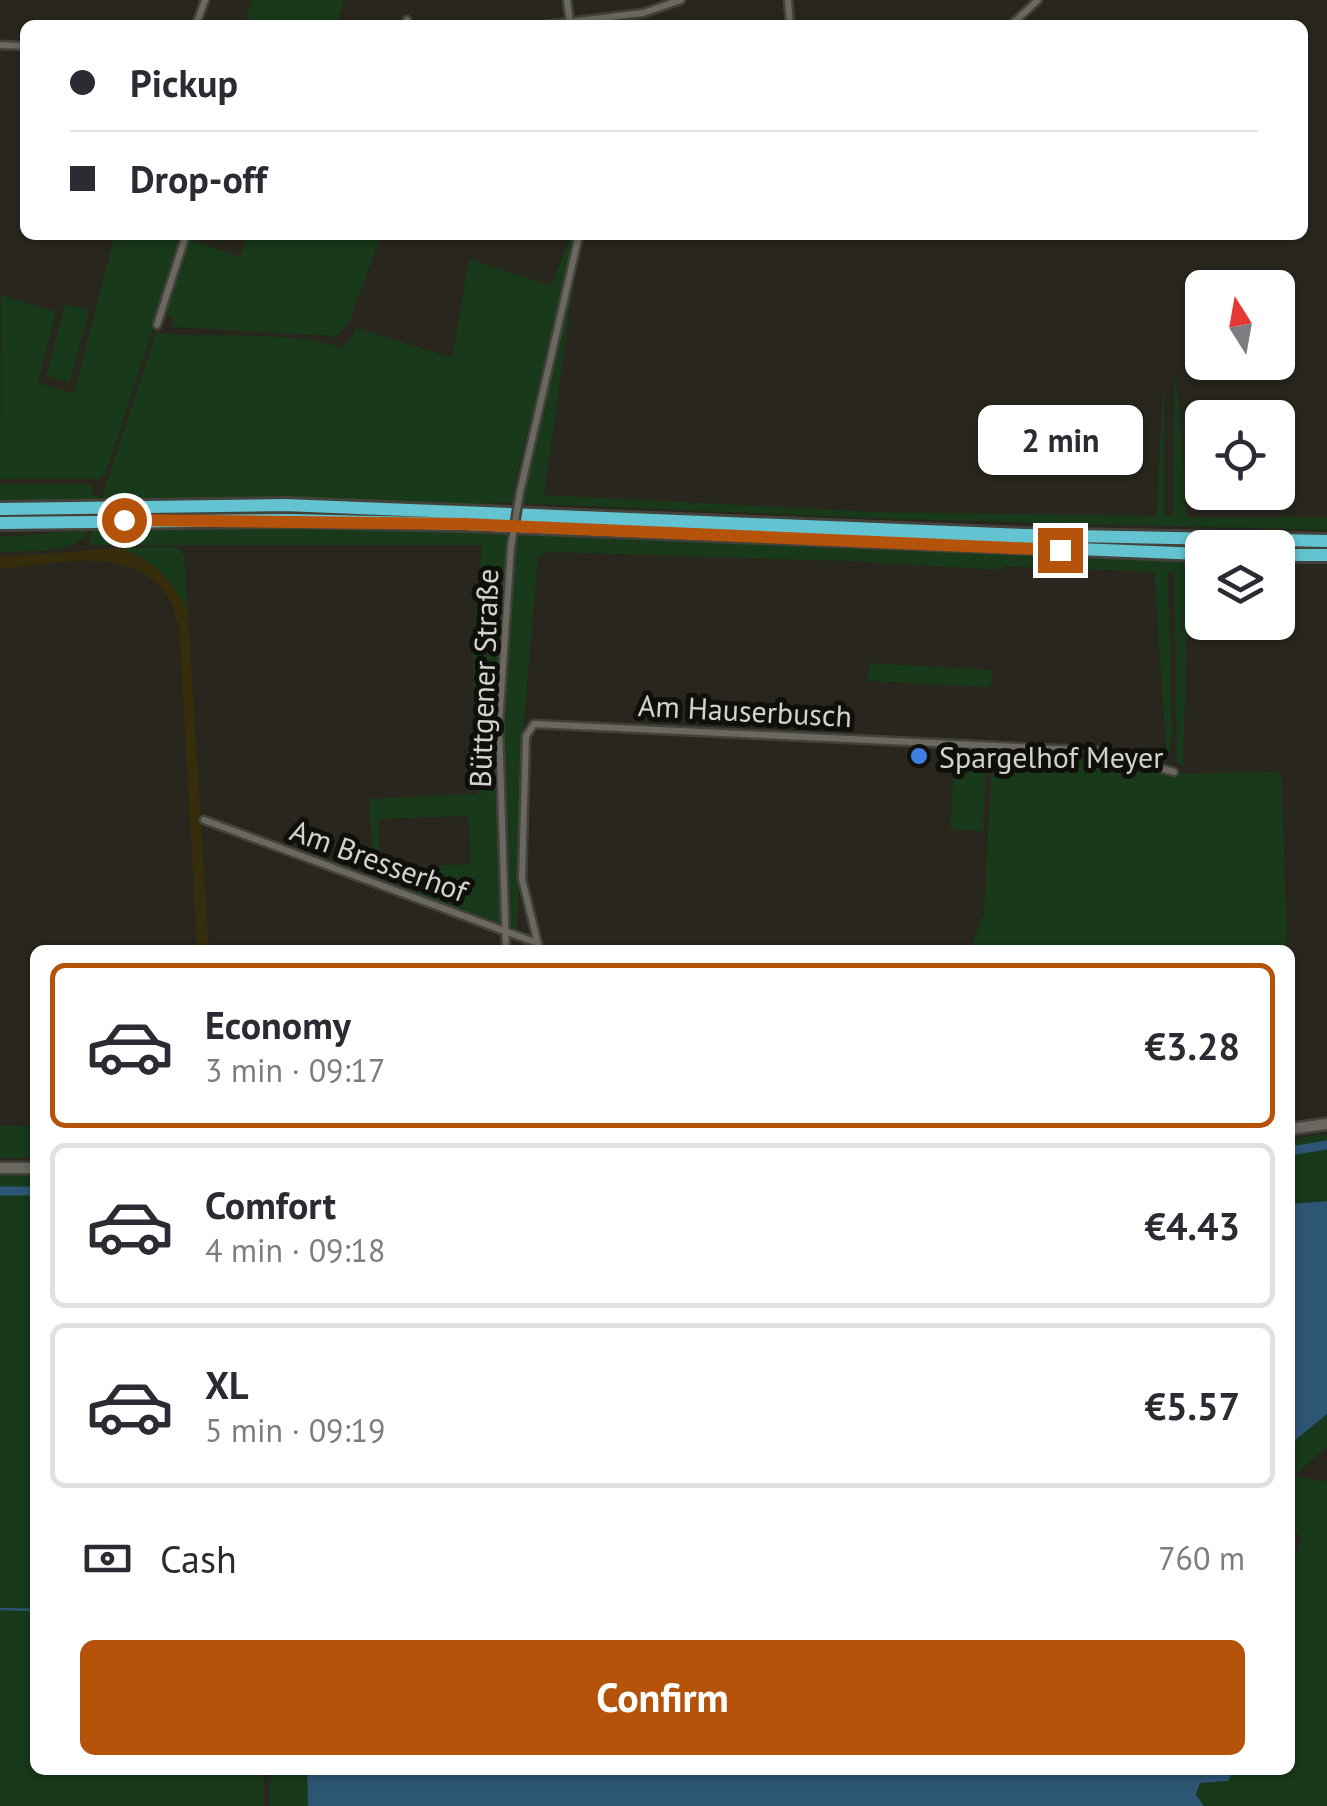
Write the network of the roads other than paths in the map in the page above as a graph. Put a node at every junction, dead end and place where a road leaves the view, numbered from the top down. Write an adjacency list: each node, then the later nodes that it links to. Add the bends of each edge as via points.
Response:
1 (681, 0): 3 (street)
2 (1038, 0): 4 (street)
3 (597, 20)
4 (1016, 20)
5 (184, 240): 7 (street)
6 (578, 240): 18 (street, Büttgener Straße, bridge, via 511,548 499,726)
7 (157, 325)
8 (0, 509): 10 (highway)
9 (123, 513): 10 (highway); 12 (highway, via 464,510); 13 (highway)
10 (74, 514): 11 (highway)
11 (0, 522)
12 (1327, 541)
13 (1185, 553)
14 (1295, 555): 15 (highway)
15 (1327, 555)
16 (1174, 772): 19 (street, Am Hauserbusch, via 1100,751 534,724 526,736 522,879)
17 (204, 820): 18 (street, Am Bresserhof)
18 (505, 930): 19 (street, Am Bresserhof); 20 (street, Büttgener Straße)
19 (538, 944)
20 (506, 945)
21 (1327, 1124): 22 (main road)
22 (1295, 1128)
23 (0, 1168): 24 (main road)
24 (30, 1168)

